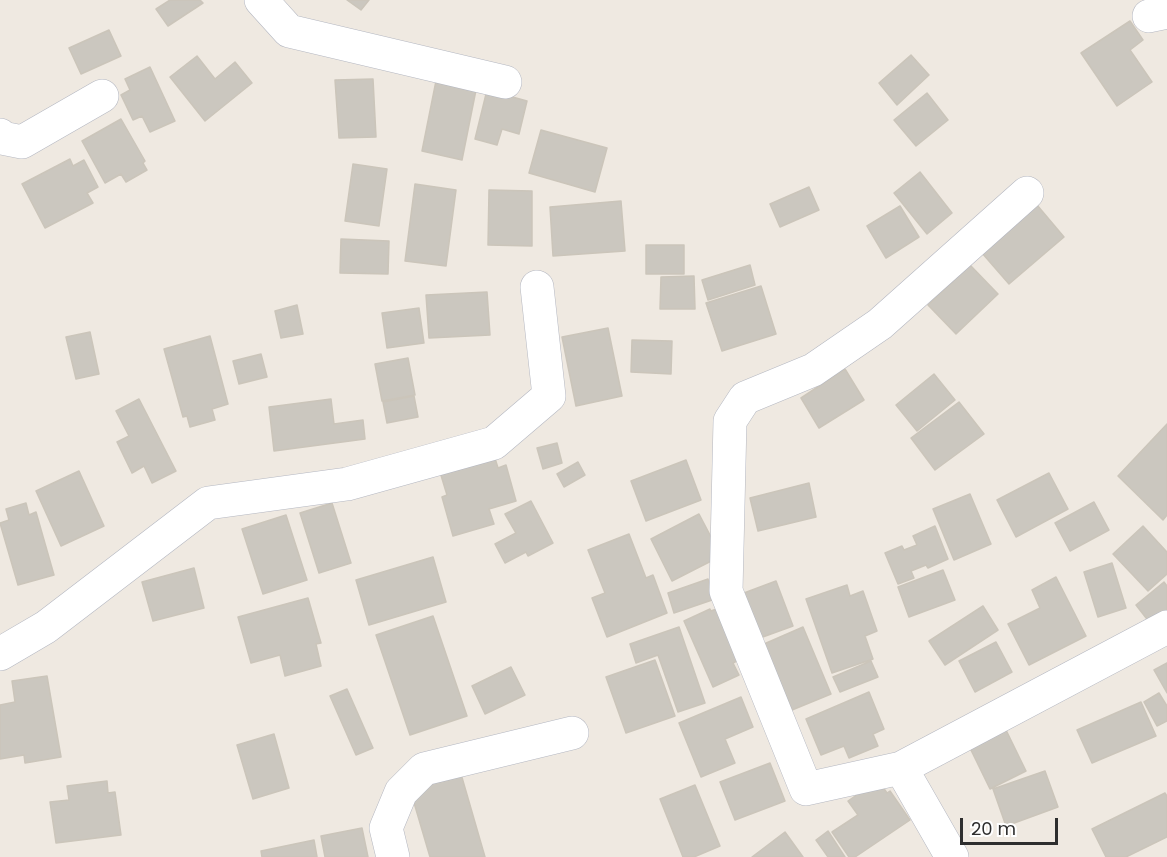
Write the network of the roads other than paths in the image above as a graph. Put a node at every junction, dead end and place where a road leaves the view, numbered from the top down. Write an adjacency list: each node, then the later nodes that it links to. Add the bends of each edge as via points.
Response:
1 (261, 0): 2 (street, via 289,31)
2 (505, 82)
3 (102, 96): 4 (street, via 22,142)
4 (0, 135)
5 (1027, 193): 10 (street, via 880,324 813,370 745,398 730,420 726,591 806,789)
6 (537, 287): 8 (street, via 549,396 494,443 346,484 208,503 46,627)
7 (1167, 627): 10 (street)
8 (0, 654)
9 (572, 732): 11 (street, via 424,769 400,792 386,828)
10 (901, 768): 12 (street)
11 (393, 857)
12 (952, 857)

